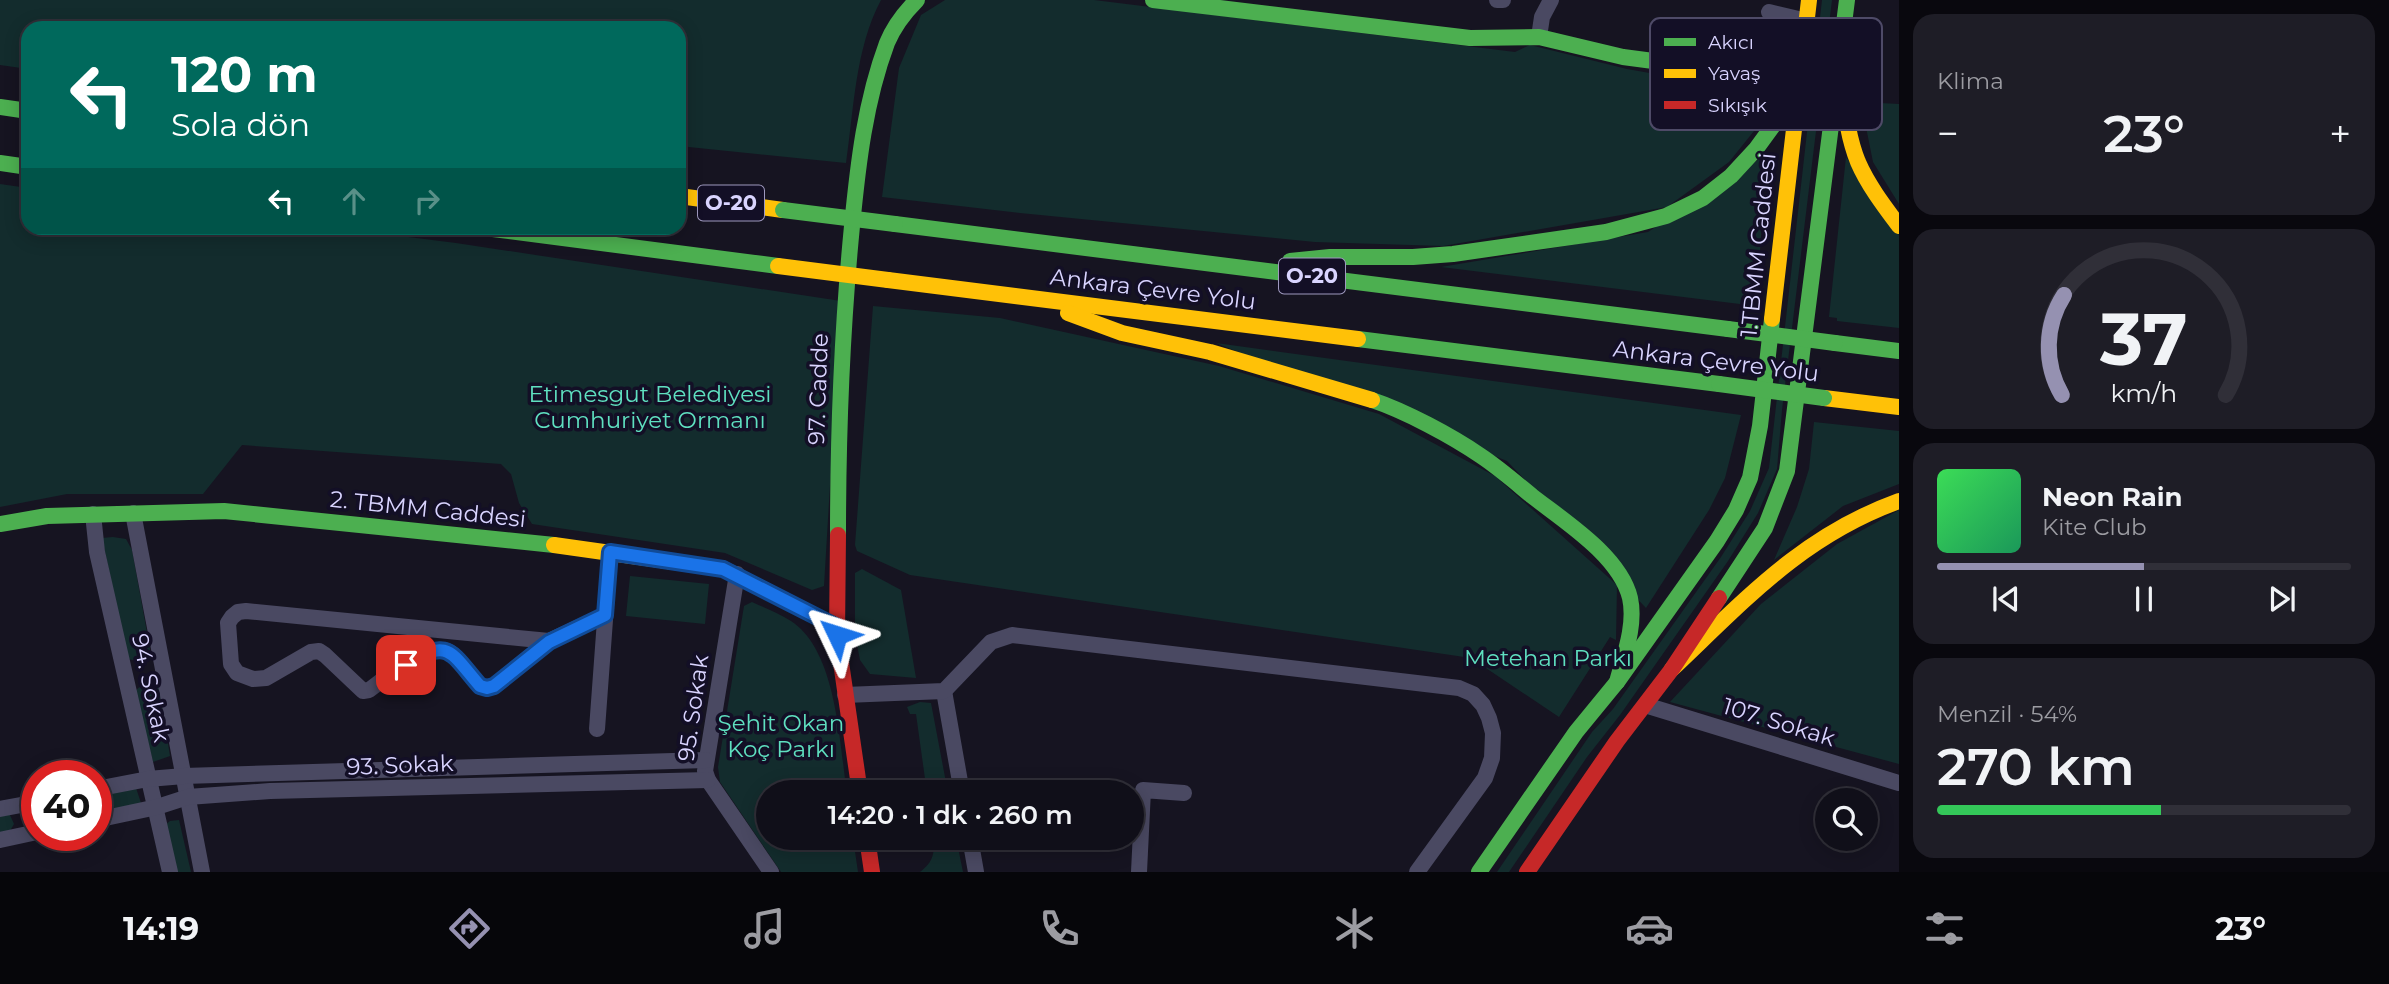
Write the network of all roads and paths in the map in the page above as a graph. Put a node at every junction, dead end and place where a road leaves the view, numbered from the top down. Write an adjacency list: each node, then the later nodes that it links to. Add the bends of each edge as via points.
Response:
1 (917, 0): 37 (main road, 97. Cadde, via 902,15 888,41 873,82 859,158 843,324)
2 (1153, 0): 8 (main road)
3 (1497, 0): 4 (street)
4 (1503, 0)
5 (1551, 0): 13 (street)
6 (1810, 0): 11 (main road, 1.TBMM Caddesi)
7 (1847, 0): 12 (main road)
8 (1217, 4): 13 (main road, via 1470,37)
9 (1769, 12): 10 (street)
10 (1794, 18)
11 (1807, 18)
12 (1844, 18)
13 (1539, 37): 14 (main road)
14 (1650, 61)
15 (0, 107): 16 (main road)
16 (21, 110)
17 (1771, 130): 26 (main road, via 1706,196 1655,220 1590,235 1426,257 1341,257)
18 (1794, 130): 40 (main road, 1.TBMM Caddesi, via 1757,453 1750,478 1717,541)
19 (1830, 130): 39 (main road, via 1787,471 1765,528)
20 (1851, 130): 24 (main road, via 1861,169)
21 (0, 163): 22 (main road)
22 (21, 166)
23 (686, 198): 26 (main road, Ankara Çevre Yolu / O-20, bridge)
24 (1899, 226)
25 (539, 235): 27 (main road, Ankara Çevre Yolu, bridge)
26 (1234, 267): 28 (main road, Ankara Çevre Yolu / O-20, bridge)
27 (1014, 294): 29 (main road, Ankara Çevre Yolu, bridge); 40 (main road, via 1122,333 1344,390 1395,408 1480,455 1582,535 1623,579 1631,616)
28 (1899, 351)
29 (1899, 407)
30 (1899, 501): 39 (main road, via 1860,514 1817,540)
31 (133, 513): 32 (main road, 2. TBMM Caddesi); 34 (main road, 2. TBMM Caddesi, via 224,511); 47 (street, 94. Sokak)
32 (93, 514): 33 (main road, 2. TBMM Caddesi); 48 (street, 94. Sokak, via 97,552)
33 (0, 524)
34 (610, 552): 35 (main road, 2. TBMM Caddesi, via 709,565); 36 (street)
35 (737, 574): 37 (main road, 2. TBMM Caddesi); 45 (street, 95. Sokak)
36 (605, 615): 38 (street); 44 (street)
37 (837, 627): 42 (main road, 97. Cadde)
38 (549, 642): 38 (street, via 246,611 232,617 228,631 231,664 245,677 266,678 319,651 363,691 436,649 451,653 487,688)
39 (1672, 669): 43 (main road)
40 (1617, 682): 74 (main road, 1.TBMM Caddesi, via 1576,732)
41 (944, 691): 42 (street); 51 (street); 73 (street, via 991,642 1012,635 1466,690 1483,705 1489,719 1493,758 1485,778)
42 (845, 695): 50 (main road, 97. Cadde)
43 (1645, 705): 52 (street, 107. Sokak); 75 (main road)
44 (597, 729)
45 (706, 760): 46 (street, 93. Sokak); 49 (street, 95. Sokak)
46 (456, 767): 47 (street, 93. Sokak); 54 (street)
47 (184, 776): 48 (street, 93. Sokak); 56 (street, 94. Sokak)
48 (148, 779): 53 (street, 93. Sokak); 59 (street, 94. Sokak)
49 (708, 780): 54 (street, 93. Sokak); 69 (street, 95. Sokak)
50 (858, 780)
51 (960, 780)
52 (1899, 783)
53 (112, 786)
54 (457, 786): 56 (street, 93. Sokak)
55 (1185, 793): 72 (street, via 1143,790)
56 (188, 797): 59 (street, 93. Sokak); 68 (street, 94. Sokak)
57 (21, 805): 58 (street)
58 (17, 806): 60 (street); 61 (street)
59 (157, 807): 62 (street, 93. Sokak); 67 (street, 94. Sokak)
60 (0, 809)
61 (21, 814)
62 (112, 817)
63 (21, 835): 64 (street)
64 (0, 840)
65 (869, 850): 70 (main road)
66 (972, 850): 71 (street)
67 (170, 872)
68 (202, 872)
69 (771, 872)
70 (872, 872)
71 (976, 872)
72 (1139, 872)
73 (1417, 872)
74 (1479, 872)
75 (1527, 872)

